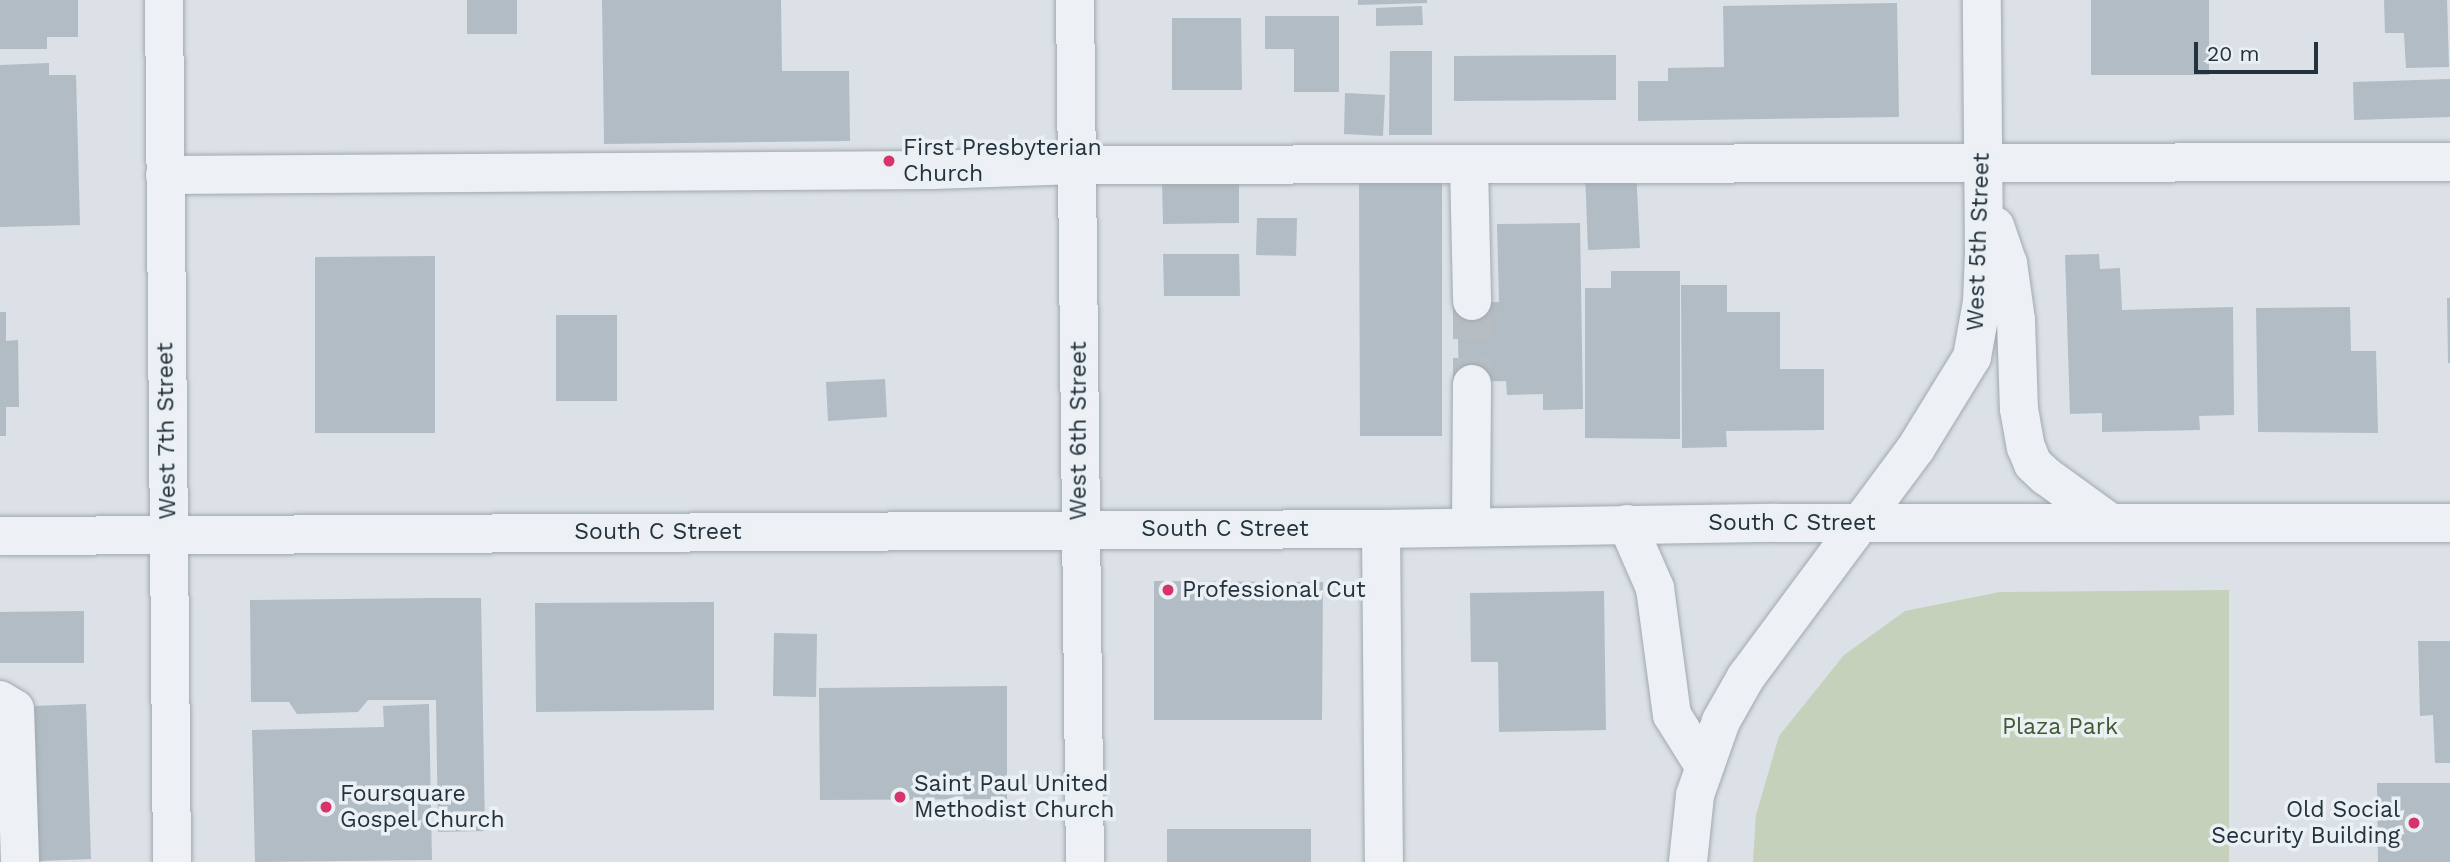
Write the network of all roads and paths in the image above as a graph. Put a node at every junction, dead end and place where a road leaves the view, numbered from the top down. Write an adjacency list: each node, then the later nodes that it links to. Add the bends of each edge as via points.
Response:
1 (164, 0): 7 (street, West 7th Street)
2 (1075, 0): 5 (street, West 6th Street)
3 (1982, 0): 8 (street, West 5th Street)
4 (2450, 162): 8 (street)
5 (1077, 165): 6 (street); 7 (street); 17 (street, West 6th Street)
6 (1469, 165): 8 (street); 9 (street)
7 (165, 175): 18 (street, West 7th Street)
8 (1983, 179): 11 (street, West 5th Street, via 1982,302 1972,357 1937,418); 12 (street, via 2008,263 2026,447 2033,464 2046,476)
9 (1472, 301)
10 (1472, 384): 15 (street)
11 (1860, 523): 12 (street, South C Street); 14 (street, South C Street); 21 (street, West 5th Street, via 1746,677)
12 (2111, 523): 13 (street, South C Street)
13 (2450, 523)
14 (1628, 524): 15 (street, South C Street); 21 (street, via 1656,588 1672,715)
15 (1471, 527): 16 (street, South C Street)
16 (1381, 528): 17 (street, South C Street); 25 (street)
17 (1080, 529): 18 (street, South C Street); 24 (street, West 6th Street)
18 (169, 534): 19 (street, South C Street); 23 (street, West 7th Street)
19 (0, 536)
20 (0, 700): 22 (street, via 15,709)
21 (1704, 766): 26 (street, West 5th Street, via 1695,795)
22 (20, 862)
23 (172, 862)
24 (1085, 862)
25 (1384, 862)
26 (1688, 862)

